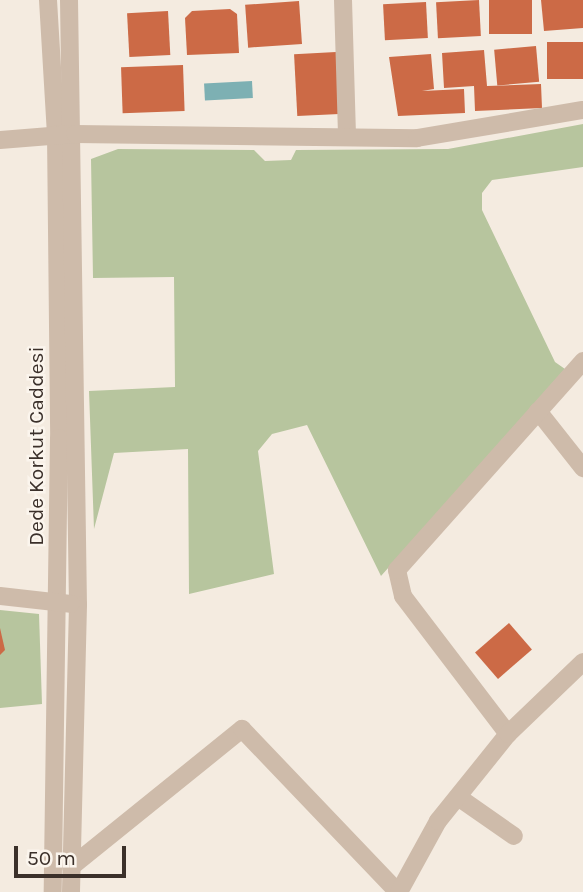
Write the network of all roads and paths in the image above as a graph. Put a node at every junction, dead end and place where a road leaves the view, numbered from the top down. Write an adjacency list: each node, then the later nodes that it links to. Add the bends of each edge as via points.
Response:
1 (48, 0): 5 (street, Dede Korkut Caddesi)
2 (69, 0): 6 (street, Dede Korkut Caddesi)
3 (344, 0): 7 (street)
4 (583, 110): 7 (street, via 417,138)
5 (56, 134): 6 (street); 8 (street); 13 (street, Dede Korkut Caddesi)
6 (75, 134): 7 (street); 14 (street, Dede Korkut Caddesi)
7 (347, 136)
8 (0, 140)
9 (583, 361): 10 (street)
10 (538, 411): 11 (street); 16 (street, via 397,570 403,596)
11 (583, 468)
12 (0, 596): 13 (street)
13 (59, 603): 14 (street); 20 (street, Dede Korkut Caddesi)
14 (78, 605): 19 (street, Dede Korkut Caddesi)
15 (583, 662): 16 (street)
16 (508, 734): 17 (street)
17 (457, 797): 18 (street); 22 (street)
18 (514, 836)
19 (71, 867): 21 (street, Dede Korkut Caddesi); 22 (street, via 242,729)
20 (53, 892)
21 (71, 892)
22 (398, 892)

